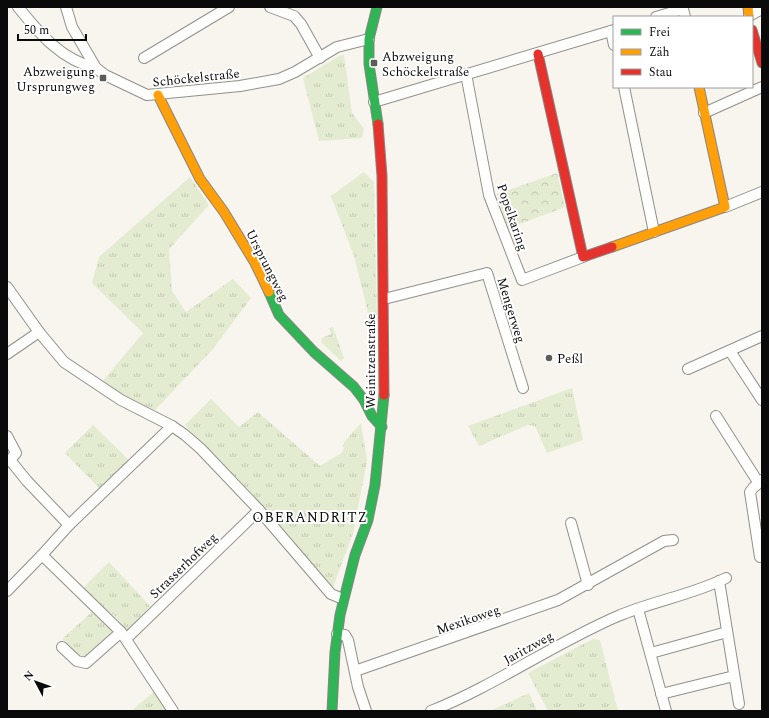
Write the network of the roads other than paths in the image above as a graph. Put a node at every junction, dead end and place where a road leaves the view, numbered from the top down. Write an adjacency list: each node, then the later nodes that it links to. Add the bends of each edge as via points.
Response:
1 (18, 7): 17 (street, via 37,30 64,55)
2 (66, 7): 17 (street, Schöckelstraße, via 72,27)
3 (229, 7): 14 (street, Schöckelstraße)
4 (270, 7): 15 (street, via 294,16)
5 (377, 7): 12 (street, Weinitzenstraße)
6 (762, 9): 7 (street)
7 (748, 13)
8 (659, 16): 9 (street, via 683,9)
9 (685, 16)
10 (612, 30): 13 (street)
11 (753, 33): 16 (street)
12 (369, 39): 15 (street, Schöckelstraße, via 338,47); 23 (street, Weinitzenstraße)
13 (538, 54): 18 (street); 28 (street)
14 (144, 58)
15 (320, 58): 22 (street, Schöckelstraße, via 279,79)
16 (762, 63)
17 (96, 68): 22 (street, Schöckelstraße, via 147,95)
18 (466, 74): 23 (street); 28 (street, Popelkaring, via 489,195 522,280)
19 (762, 87): 24 (street)
20 (624, 88): 27 (street)
21 (699, 88): 24 (street)
22 (158, 95): 40 (street, Ursprungweg, via 200,178 255,263 279,315 328,366 349,382)
23 (374, 102): 30 (street, Weinitzenstraße, via 382,176)
24 (704, 113): 26 (street)
25 (762, 192): 26 (street, Popelkaring)
26 (725, 207): 27 (street, Popelkaring)
27 (654, 232): 28 (street, Popelkaring)
28 (583, 257)
29 (7, 287): 31 (street)
30 (384, 299): 36 (street, Mengerweg, via 487,273); 40 (street, Weinitzenstraße, via 385,375)
31 (39, 332): 34 (street); 39 (street, via 64,362 121,400)
32 (762, 336): 33 (street)
33 (730, 351): 35 (street); 37 (street)
34 (7, 354)
35 (688, 369)
36 (523, 388)
37 (762, 400)
38 (716, 416): 43 (street)
39 (172, 426): 44 (street, via 201,449); 46 (street)
40 (382, 427): 52 (street, Weinitzenstraße, via 368,520)
41 (7, 436): 42 (street, via 16,453)
42 (8, 461): 46 (street)
43 (760, 481): 49 (street, via 750,492 760,557)
44 (259, 510): 52 (street, via 331,594); 56 (street, Strasserhofweg)
45 (571, 523): 50 (street)
46 (69, 525): 48 (street)
47 (673, 540): 50 (street, Mexikoweg, via 664,541)
48 (42, 555): 51 (street); 56 (street)
49 (762, 556)
50 (588, 585): 59 (street, Mexikoweg, via 535,609)
51 (7, 591)
52 (343, 600): 55 (street, Weinitzenstraße)
53 (638, 609): 54 (street, Jaritzweg, via 723,579); 58 (street); 66 (street, Jaritzweg, via 555,646 493,682)
54 (727, 632): 58 (street); 60 (street, Jaritzweg)
55 (337, 634): 59 (street, via 345,635 348,640); 64 (street, Weinitzenstraße)
56 (123, 636): 57 (street, Strasserhofweg, via 86,663 77,661); 63 (street)
57 (62, 647)
58 (650, 654): 61 (street)
59 (355, 671): 65 (street)
60 (734, 676): 61 (street); 62 (street, Jaritzweg)
61 (661, 694): 67 (street)
62 (739, 704)
63 (173, 711)
64 (332, 711)
65 (366, 711)
66 (431, 711)
67 (666, 711)

